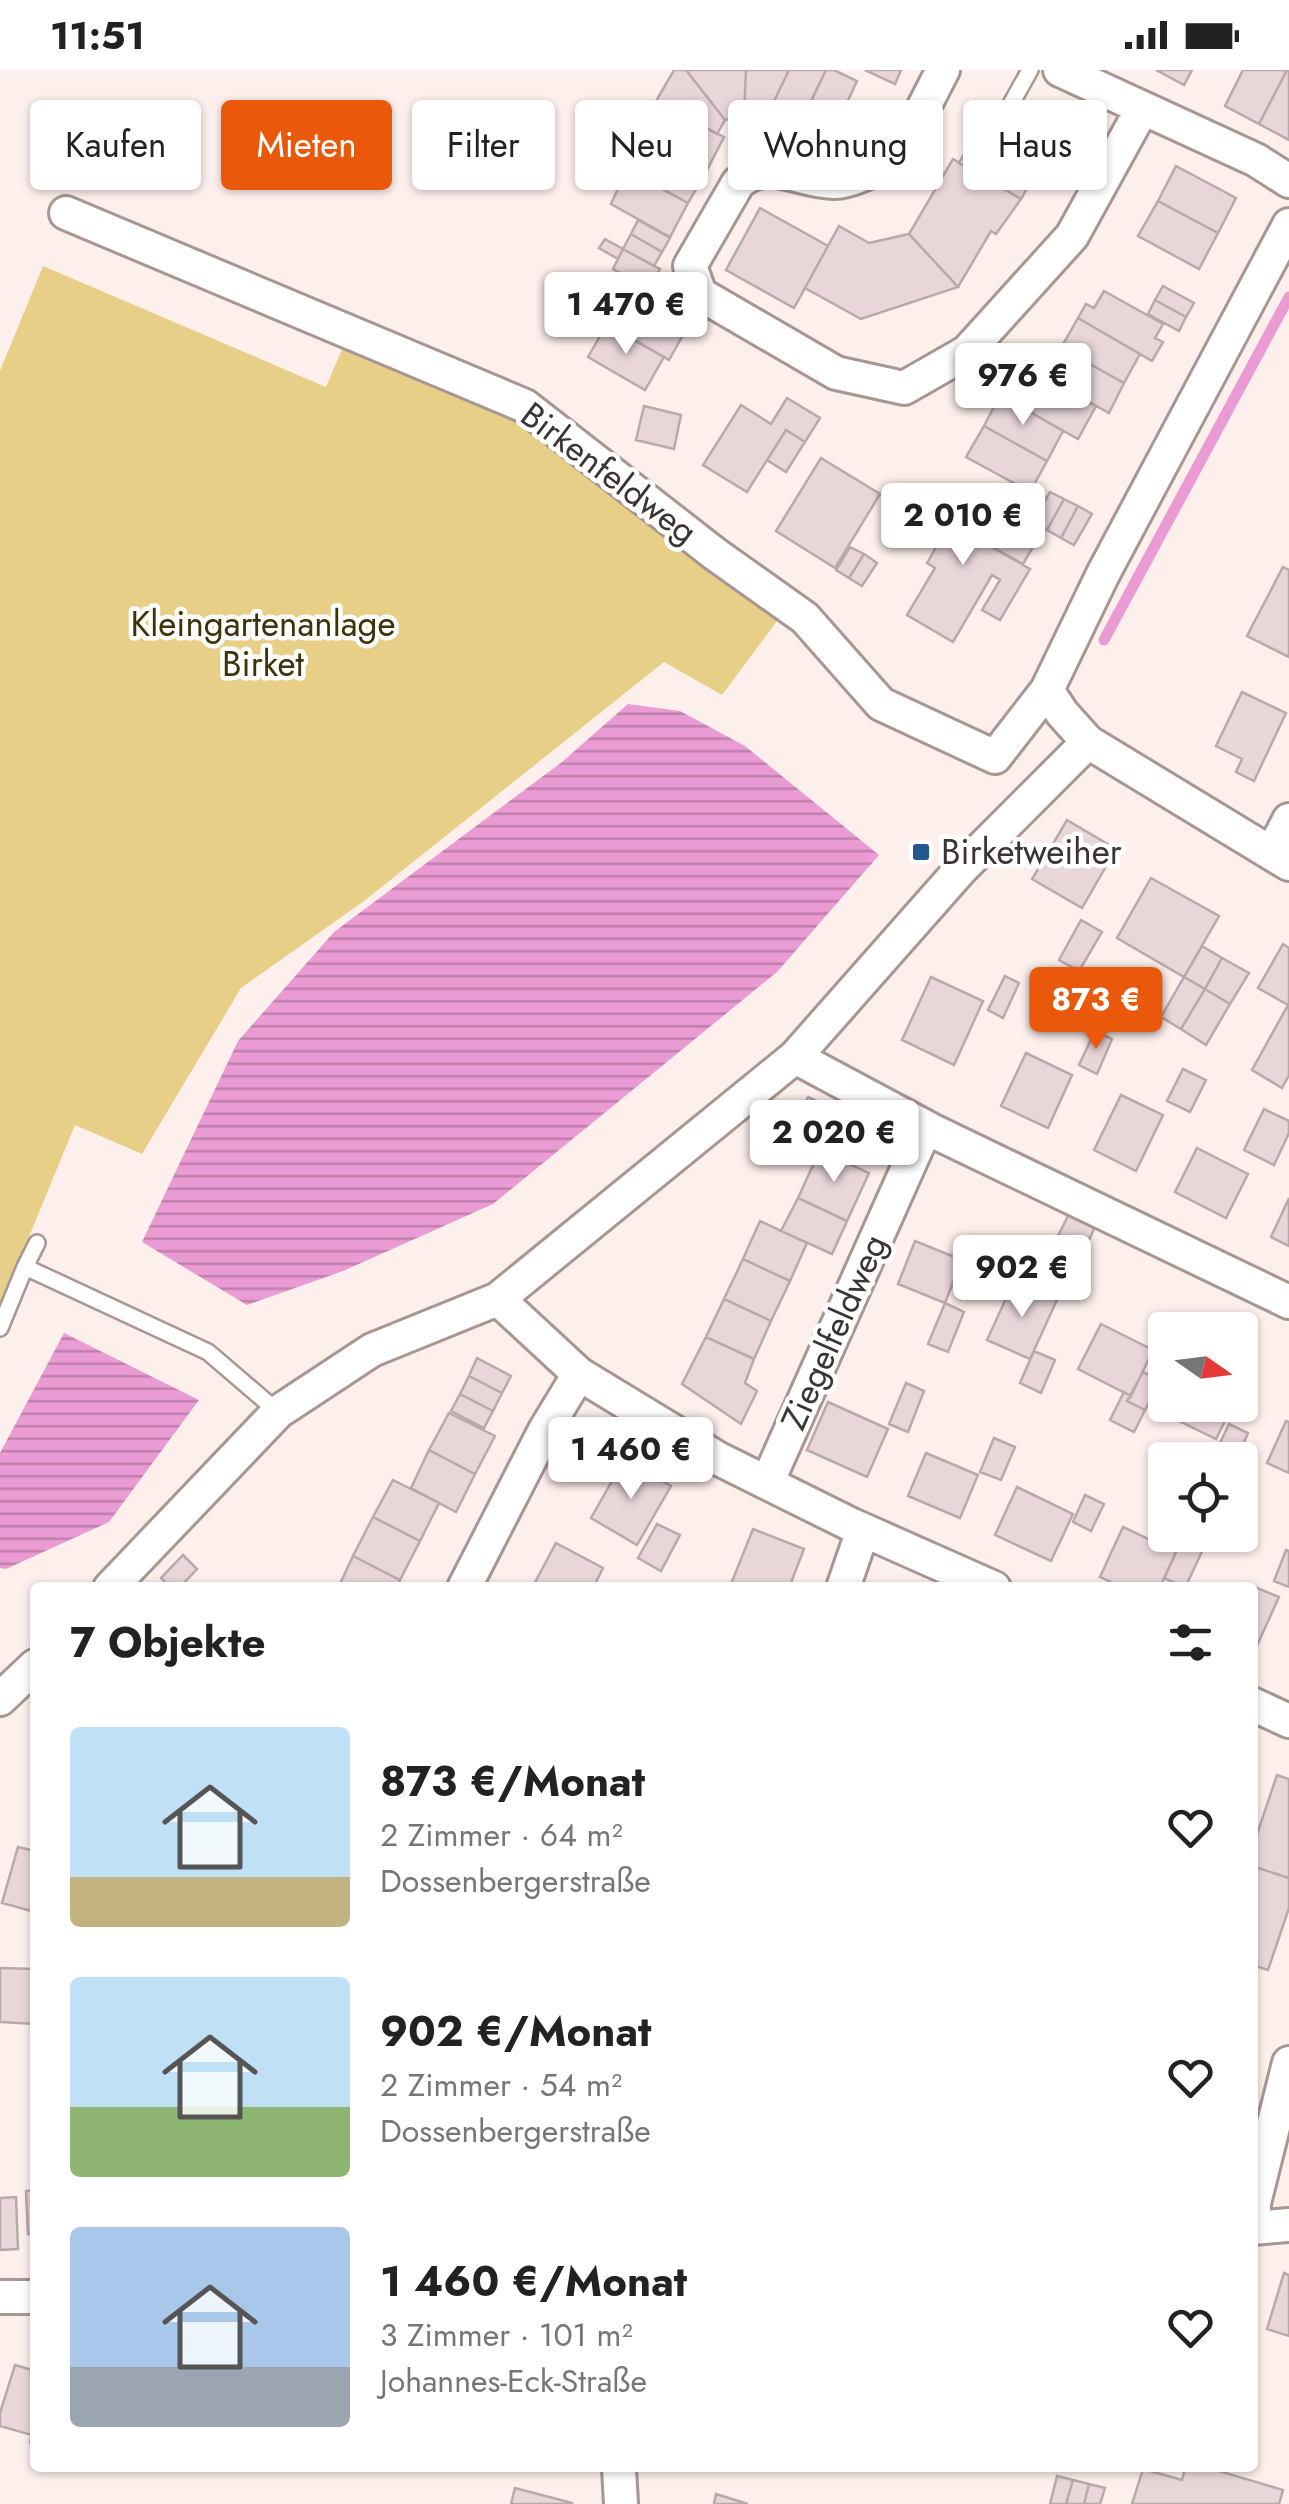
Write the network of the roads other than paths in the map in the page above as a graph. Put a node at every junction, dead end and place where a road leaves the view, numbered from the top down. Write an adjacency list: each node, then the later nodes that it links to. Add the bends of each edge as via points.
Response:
1 (943, 70): 5 (street, via 894,158 843,182 772,168 738,182 690,266 700,294 836,373 904,388 967,352 1072,236)
2 (1030, 70): 4 (lane)
3 (1060, 70): 5 (street)
4 (1013, 100)
5 (1142, 109): 6 (street)
6 (1289, 180)
7 (66, 213): 11 (street, Birkenfeldweg, via 526,406 805,618 881,704)
8 (1289, 225): 9 (street)
9 (1047, 690): 10 (street); 11 (street)
10 (1088, 742): 12 (street); 14 (street)
11 (995, 758): 12 (street)
12 (1024, 804): 15 (street)
13 (1289, 820): 14 (street)
14 (1280, 859)
15 (794, 1057): 16 (street); 19 (street)
16 (926, 1127): 20 (street); 24 (street, Ziegelfeldweg)
17 (36, 1243): 18 (lane)
18 (25, 1267): 21 (lane); 23 (lane, via 208,1352)
19 (498, 1299): 22 (street); 23 (street, via 372,1350)
20 (1289, 1302)
21 (0, 1328)
22 (579, 1374): 24 (street); 27 (street)
23 (278, 1412): 26 (street)
24 (767, 1484): 25 (street)
25 (863, 1530): 28 (street); 29 (street)
26 (116, 1582)
27 (467, 1582)
28 (845, 1582)
29 (980, 1582)
30 (30, 1671): 31 (street)
31 (0, 1699)
32 (1258, 1707): 33 (street)
33 (1289, 1721)
34 (1289, 2063): 35 (street)
35 (1258, 2187)
36 (1289, 2225): 37 (street)
37 (1258, 2228)
38 (0, 2296): 39 (street)
39 (30, 2297)
40 (620, 2472): 41 (street)
41 (620, 2504)

